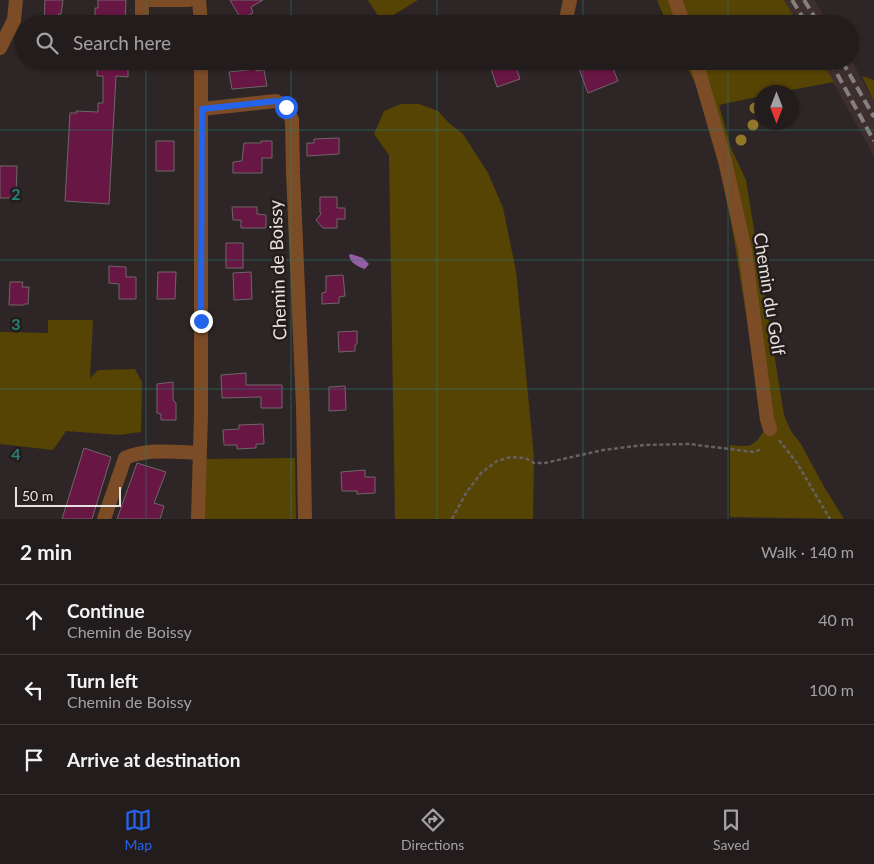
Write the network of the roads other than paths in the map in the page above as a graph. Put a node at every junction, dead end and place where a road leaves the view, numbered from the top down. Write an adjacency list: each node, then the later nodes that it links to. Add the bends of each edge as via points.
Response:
1 (16, 0): 10 (street, via 14,20)
2 (189, 0): 6 (street, via 142,0)
3 (199, 0): 7 (street)
4 (570, 0): 8 (street)
5 (674, 0): 9 (street)
6 (142, 15)
7 (200, 15)
8 (567, 15)
9 (680, 15)
10 (0, 48)
11 (201, 70): 13 (street)
12 (699, 70): 14 (street, Chemin du Golf, via 725,161 745,250)
13 (202, 109): 15 (street); 18 (street, Chemin de Boissy, via 276,101 286,107 292,120)
14 (770, 429)
15 (200, 453): 16 (street, via 158,451 136,453 125,458); 17 (street)
16 (104, 519)
17 (198, 519)
18 (305, 519)

